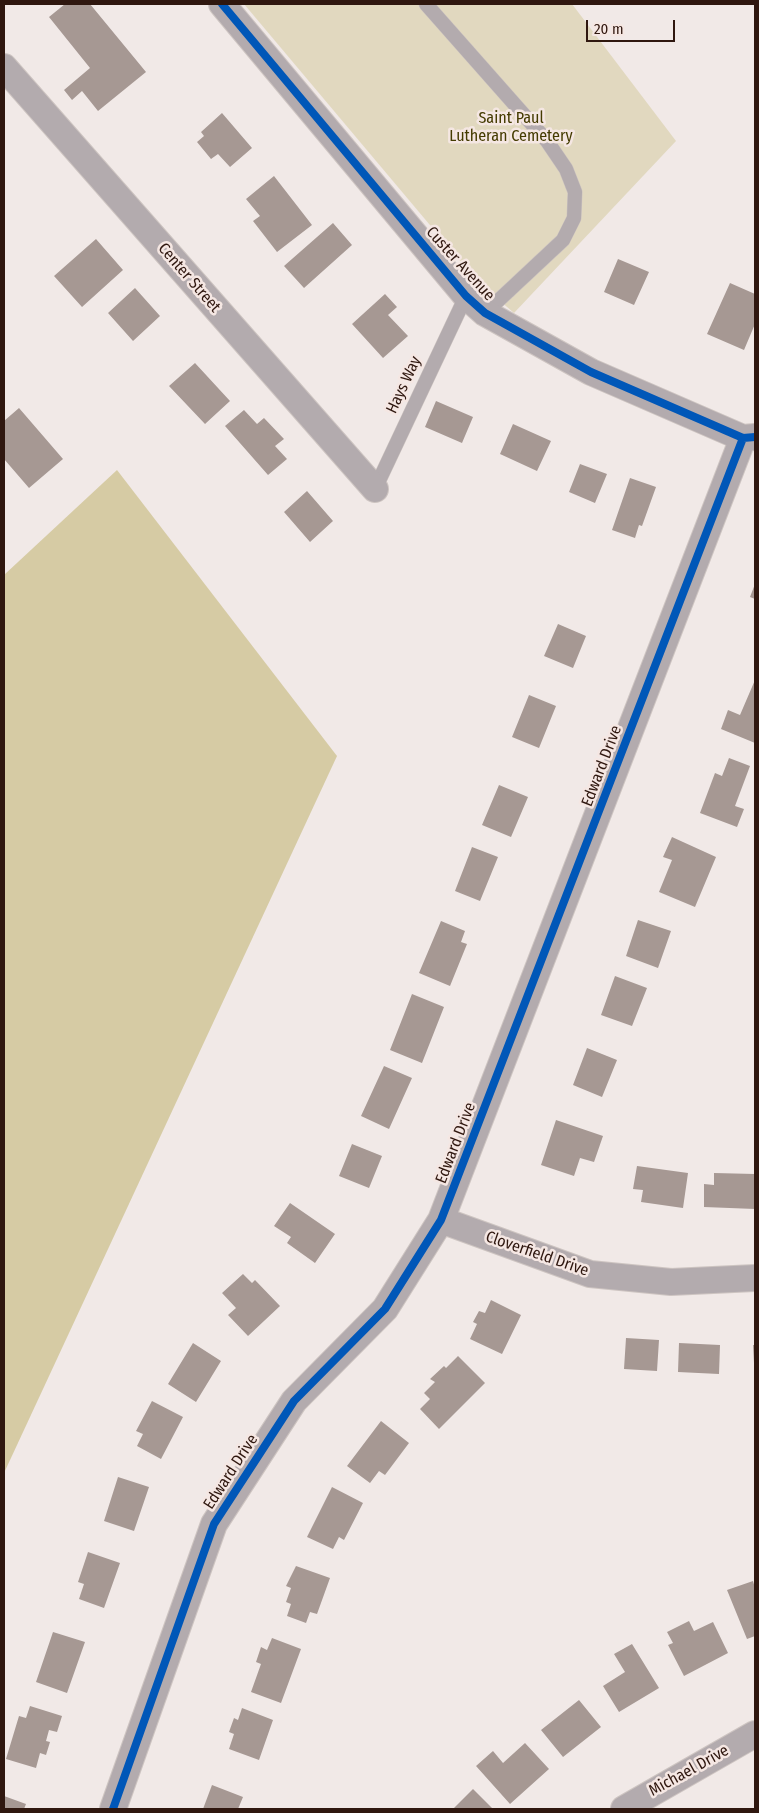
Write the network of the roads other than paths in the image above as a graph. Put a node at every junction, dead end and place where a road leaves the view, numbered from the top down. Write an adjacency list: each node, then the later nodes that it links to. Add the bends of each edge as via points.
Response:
1 (222, 4): 4 (street, Custer Avenue)
2 (426, 4): 5 (lane, via 547,141 566,169 575,192 574,218 563,240)
3 (4, 67): 7 (street, Center Street)
4 (466, 296): 5 (street, Custer Avenue); 7 (lane, Hays Way)
5 (485, 313): 6 (street, Custer Avenue, via 591,372)
6 (749, 438): 8 (street, Edward Drive)
7 (374, 489)
8 (441, 1220): 9 (street, Cloverfield Drive, via 590,1274 671,1282); 11 (street, Edward Drive, via 385,1310 294,1401 214,1524)
9 (755, 1278)
10 (755, 1734): 12 (street, Michael Drive)
11 (113, 1809)
12 (624, 1809)

